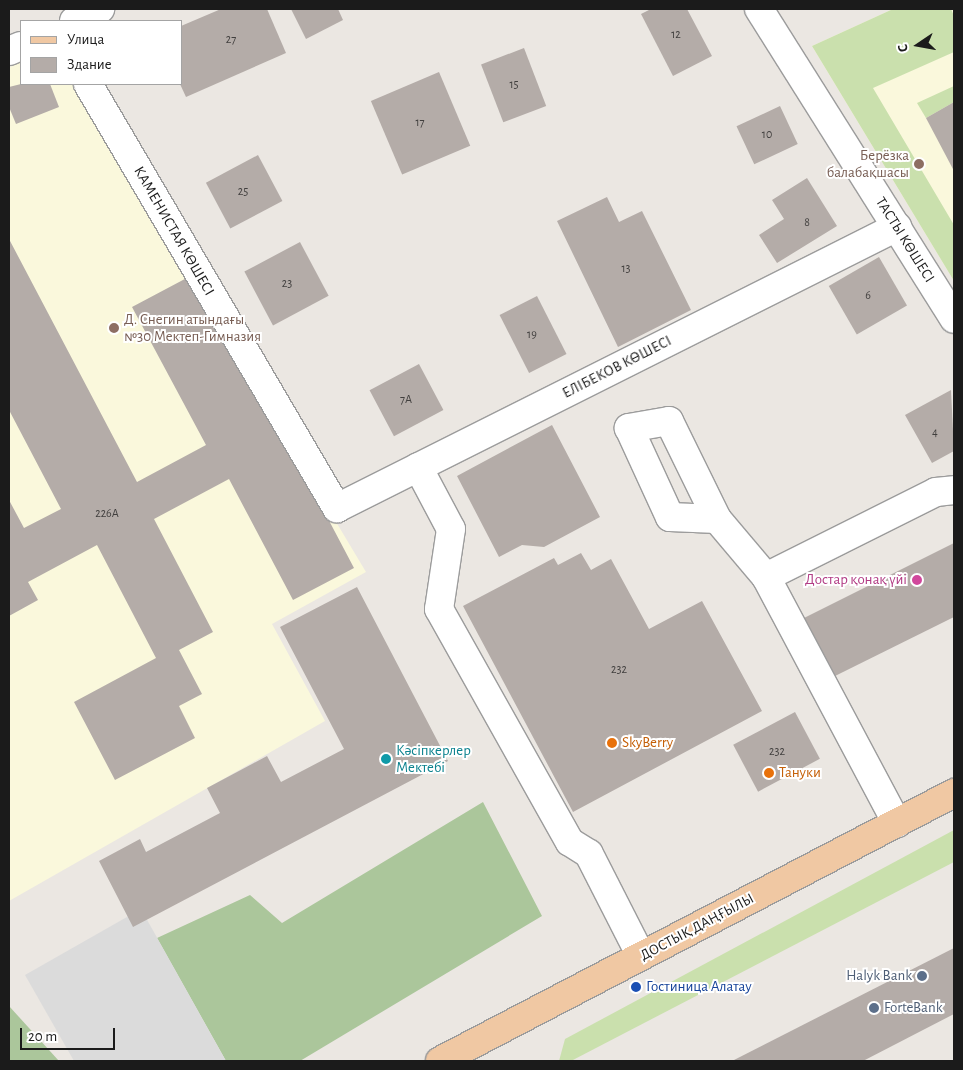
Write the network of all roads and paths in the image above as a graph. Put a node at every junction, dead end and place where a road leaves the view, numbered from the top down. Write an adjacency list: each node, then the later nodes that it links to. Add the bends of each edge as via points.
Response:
1 (100, 9): 3 (street)
2 (759, 9): 5 (street, ТАСТЫ КӨШЕСІ)
3 (76, 20)
4 (89, 85): 9 (street, КАМЕНИСТАЯ КӨШЕСІ)
5 (897, 227): 6 (street, ТАСТЫ КӨШЕСІ); 7 (street, ЕЛІБЕКОВ КӨШЕСІ)
6 (954, 319)
7 (418, 467): 9 (street, ЕЛІБЕКОВ КӨШЕСІ); 14 (street, via 451,529 439,609 570,842 589,854)
8 (954, 490): 11 (street, via 936,492)
9 (337, 508)
10 (717, 519): 11 (street)
11 (766, 577): 13 (street)
12 (954, 793): 13 (main road, ДОСТЫҚ ДАҢҒЫЛЫ)
13 (897, 823): 14 (main road, ДОСТЫҚ ДАҢҒЫЛЫ)
14 (641, 956): 15 (main road, ДОСТЫҚ ДАҢҒЫЛЫ)
15 (440, 1061)

